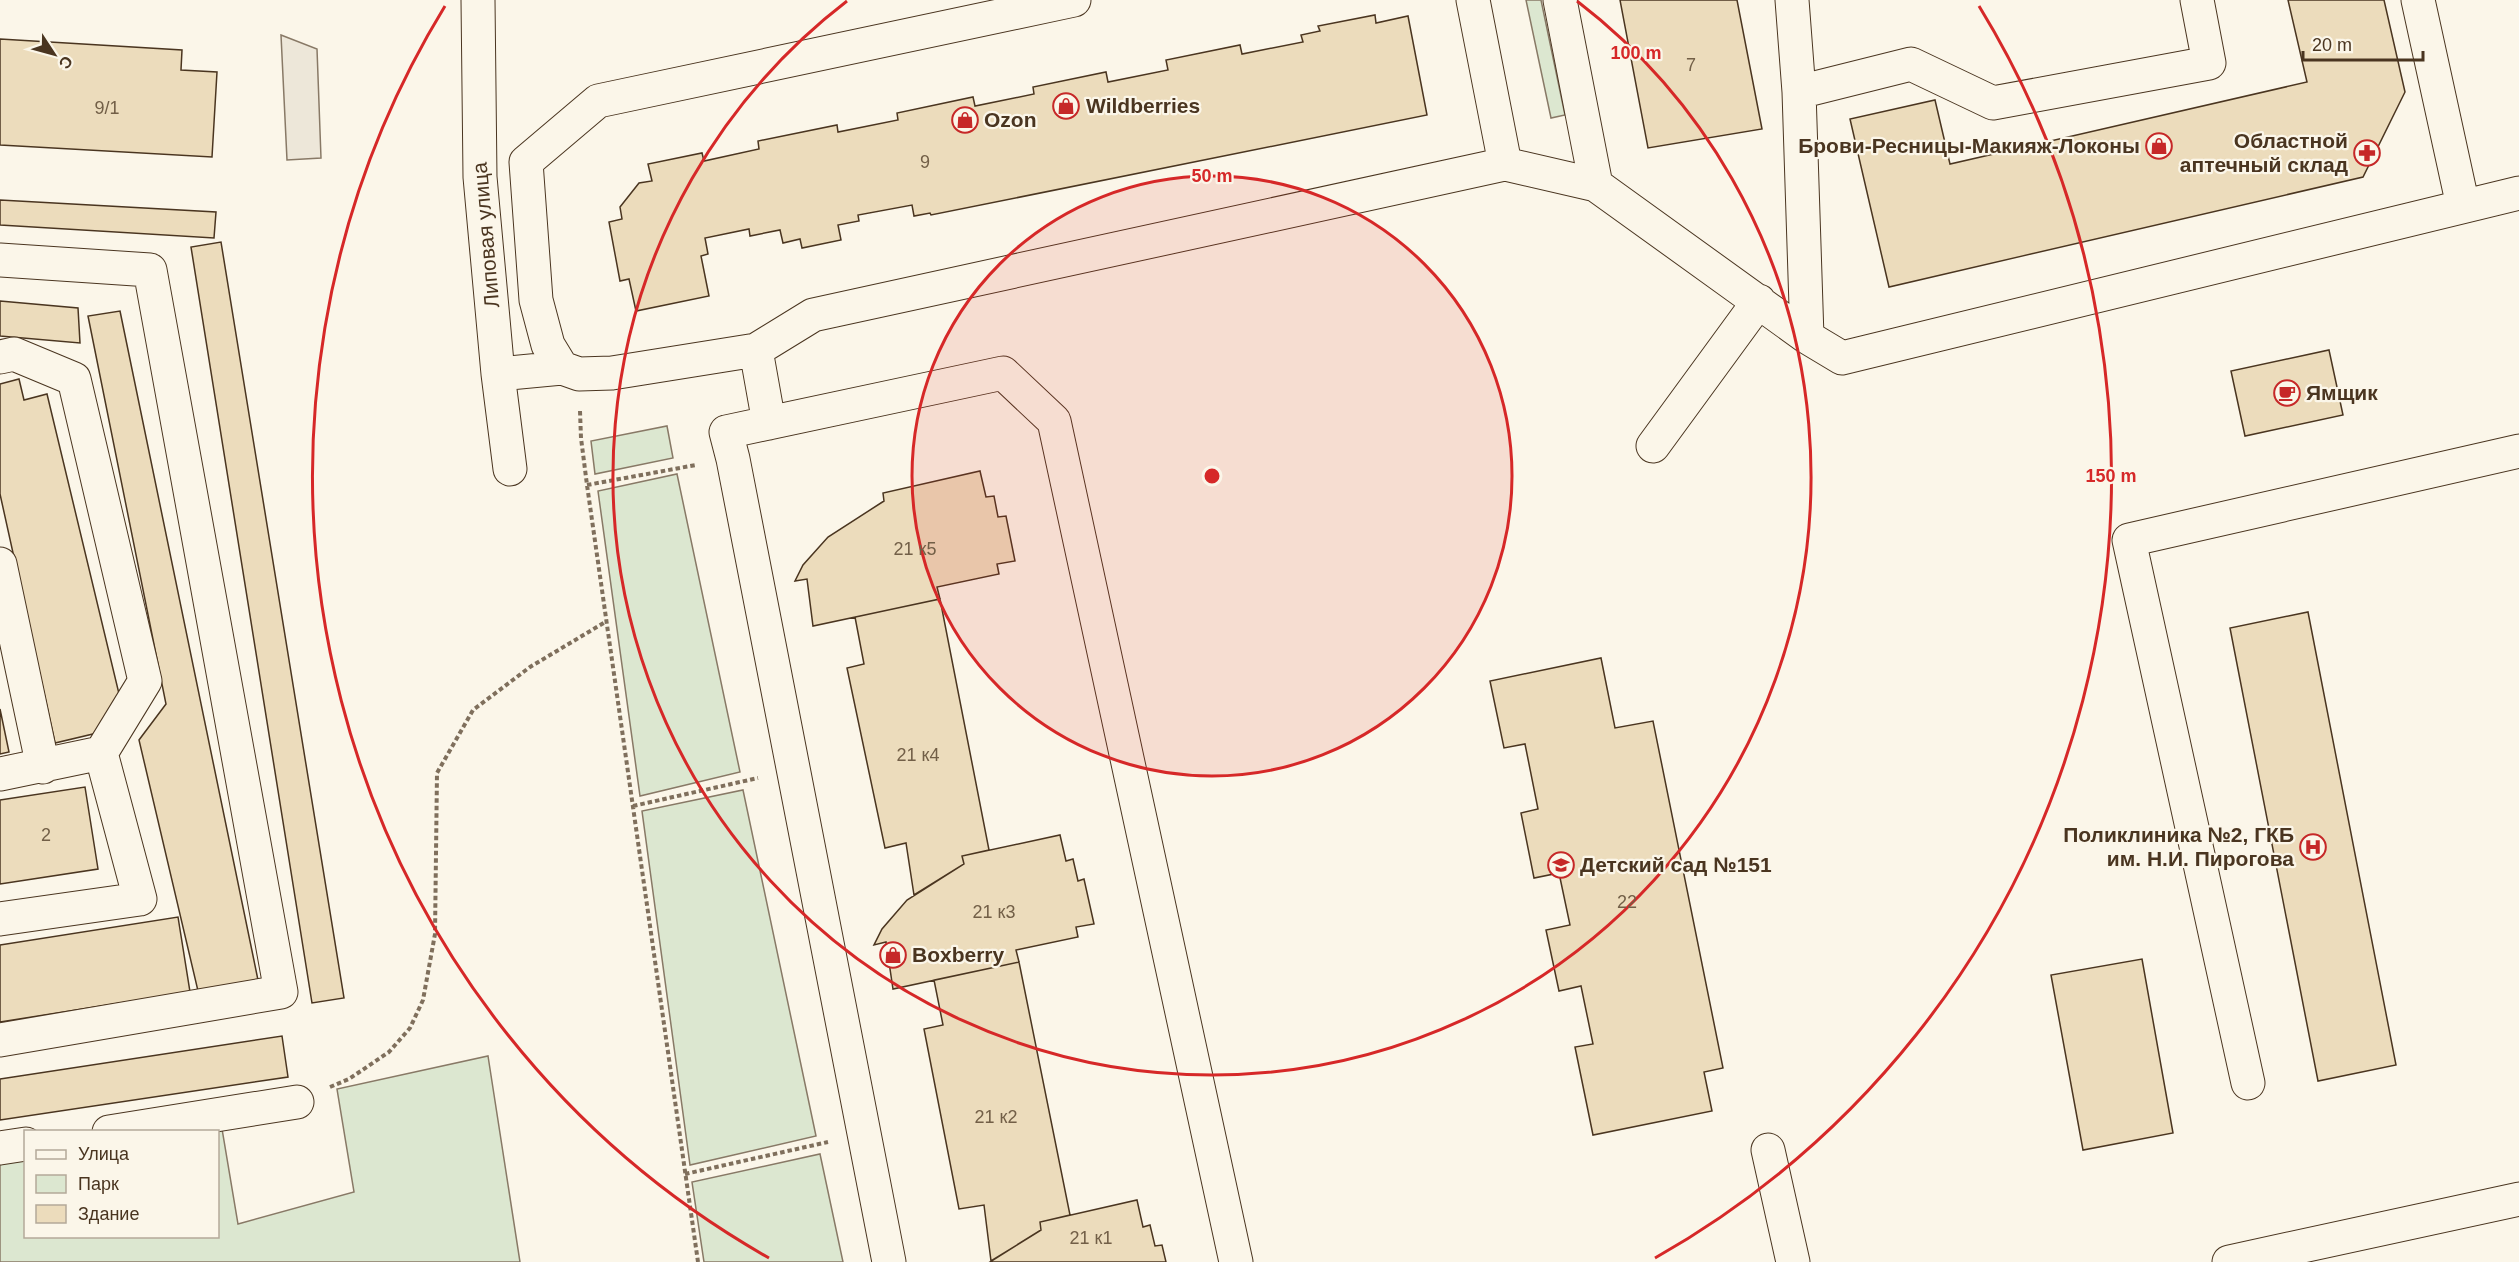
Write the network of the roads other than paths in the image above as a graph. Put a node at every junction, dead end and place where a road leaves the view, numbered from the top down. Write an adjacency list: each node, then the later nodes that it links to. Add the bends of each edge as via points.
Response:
1 (478, 0): 19 (street, Липовая улица, via 480,177)
2 (1074, 0): 18 (street, via 598,101 526,162 536,300 548,345)
3 (1473, 0): 9 (street)
4 (1560, 0): 10 (street)
5 (1792, 0): 8 (street)
6 (2197, 0): 8 (street, via 2209,63 1993,103 1911,64)
7 (2418, 0): 12 (street)
8 (1799, 92): 15 (street)
9 (1505, 164): 10 (street); 16 (street, via 813,315)
10 (1596, 185): 14 (street)
11 (2519, 193): 12 (street)
12 (2463, 207): 15 (street, via 1842,358)
13 (0, 260): 29 (street, via 150,270 281,992)
14 (1759, 302): 15 (street); 21 (street)
15 (1807, 338)
16 (756, 350): 18 (street, via 612,373); 20 (street)
17 (0, 357): 25 (street, via 14,354 74,379 145,681)
18 (570, 371): 19 (street)
19 (498, 374): 23 (street, Липовая улица)
20 (769, 423): 37 (street, via 726,432); 38 (street, via 1003,373 1054,421)
21 (1653, 446)
22 (2519, 451): 30 (street, via 2128,540)
23 (510, 469)
24 (0, 564): 26 (street)
25 (101, 753): 26 (street); 28 (street, via 140,899)
26 (43, 767): 27 (street)
27 (0, 774)
28 (0, 919)
29 (0, 1040)
30 (2248, 1083)
31 (297, 1102): 32 (street)
32 (115, 1130)
33 (24, 1144): 34 (street)
34 (0, 1148)
35 (1768, 1150): 39 (street)
36 (2519, 1199): 40 (street)
37 (889, 1262)
38 (1236, 1262)
39 (1793, 1262)
40 (2229, 1262)

